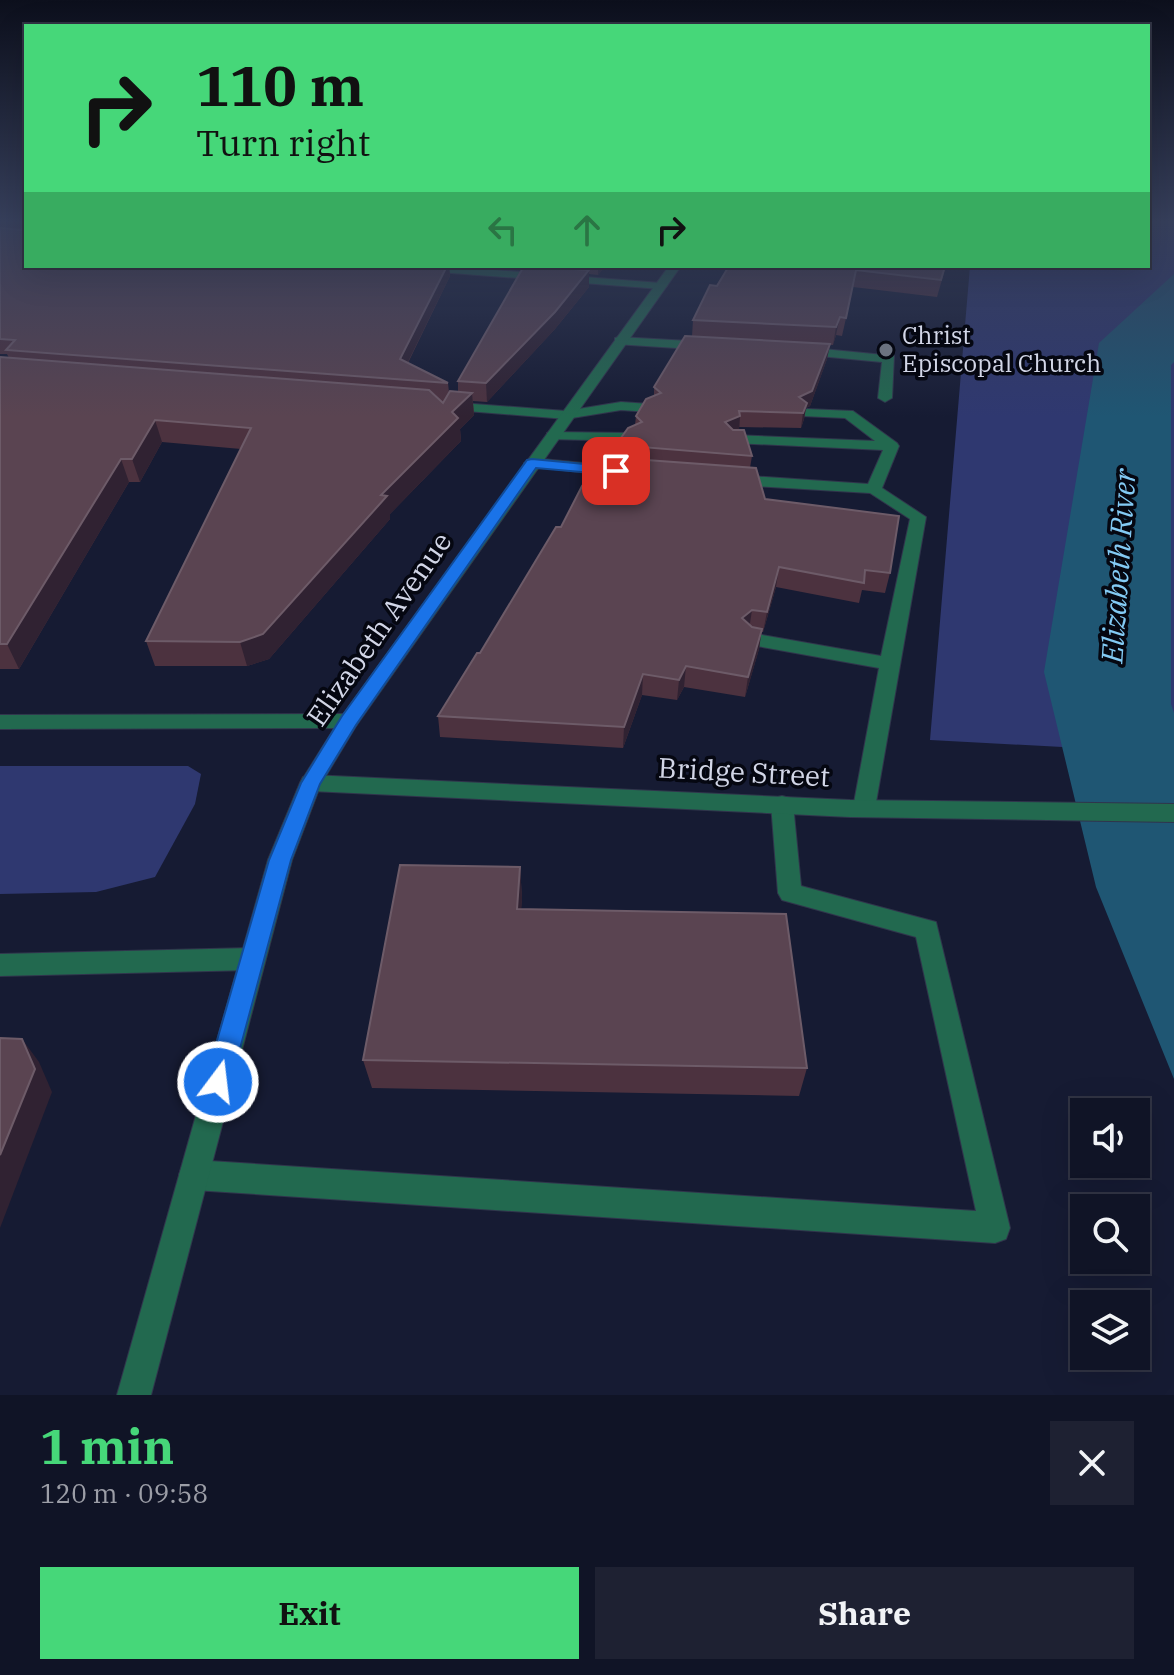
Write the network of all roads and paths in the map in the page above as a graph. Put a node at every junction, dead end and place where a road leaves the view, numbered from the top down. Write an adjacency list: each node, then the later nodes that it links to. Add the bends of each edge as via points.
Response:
1 (660, 287): 2 (street, Elizabeth Avenue)
2 (619, 341): 3 (street); 9 (street, Elizabeth Avenue)
3 (725, 347)
4 (786, 350): 5 (street, via 889,359)
5 (885, 398)
6 (425, 404): 9 (street)
7 (650, 408): 9 (street, via 621,406)
8 (807, 413): 13 (street, via 848,414)
9 (566, 415): 10 (street, Elizabeth Avenue)
10 (552, 436): 11 (street); 14 (street, Elizabeth Avenue)
11 (632, 437)
12 (733, 439): 13 (street)
13 (892, 446): 17 (street)
14 (532, 463): 15 (street); 20 (street, Elizabeth Avenue)
15 (644, 473)
16 (720, 479): 17 (street)
17 (874, 489): 19 (street, via 918,517)
18 (751, 639): 19 (street)
19 (889, 664): 24 (street)
20 (349, 721): 21 (street); 22 (street, Elizabeth Avenue)
21 (0, 722)
22 (311, 783): 23 (street, Bridge Street); 26 (street, Elizabeth Avenue, via 280,860)
23 (782, 804): 24 (street, Bridge Street); 28 (street, via 790,893 927,929 995,1228)
24 (864, 808): 25 (street, Bridge Street)
25 (1174, 813)
26 (251, 959): 27 (street); 28 (street, Elizabeth Avenue)
27 (0, 965)
28 (194, 1175): 29 (street, Elizabeth Avenue)
29 (134, 1395)

